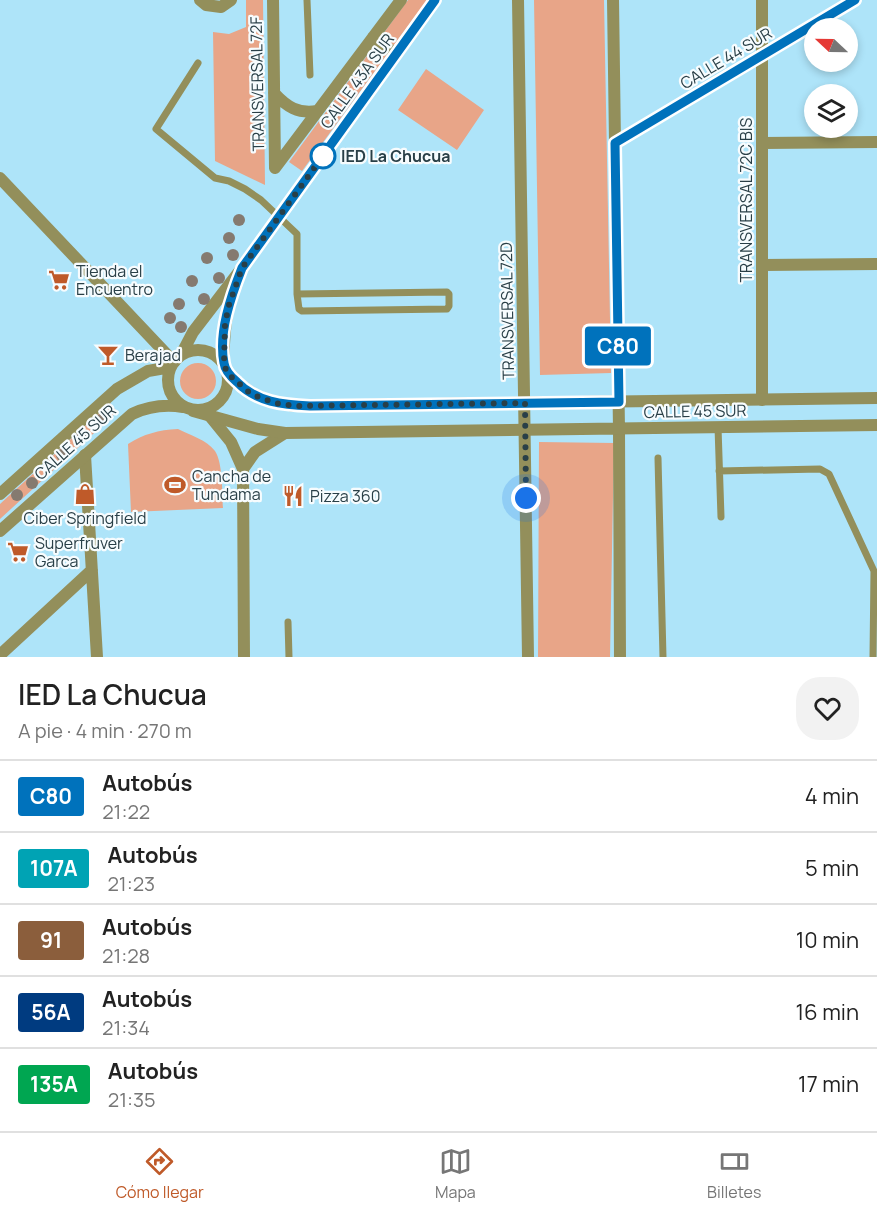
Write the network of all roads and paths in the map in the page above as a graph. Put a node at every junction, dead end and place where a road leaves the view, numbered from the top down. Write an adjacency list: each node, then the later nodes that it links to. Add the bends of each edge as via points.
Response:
1 (200, 0): 10 (street, via 206,5)
2 (273, 0): 16 (street, TRANSVERSAL 72F)
3 (307, 0): 15 (lane)
4 (401, 0): 11 (street, CALLE 43A SUR)
5 (435, 0): 12 (street, CALLE 43A SUR)
6 (518, 0): 33 (street, TRANSVERSAL 72D)
7 (613, 0): 19 (street)
8 (762, 0): 13 (street, TRANSVERSAL 72C BIS)
9 (855, 0): 13 (street, CALLE 44 SUR)
10 (226, 4)
11 (373, 37): 12 (street); 17 (street, CALLE 43A SUR)
12 (396, 54): 23 (street, CALLE 43A SUR)
13 (761, 56): 19 (street, CALLE 44 SUR); 20 (street, TRANSVERSAL 72C BIS)
14 (198, 63): 23 (lane, via 156,129 215,178 245,189)
15 (310, 75)
16 (274, 93): 17 (street, via 290,108); 21 (street, TRANSVERSAL 72F)
17 (317, 111): 21 (street, CALLE 43A SUR)
18 (877, 142): 20 (street)
19 (615, 143): 32 (street)
20 (763, 143): 25 (street, TRANSVERSAL 72C BIS)
21 (275, 168)
22 (0, 178): 28 (street)
23 (280, 216): 26 (street, CALLE 43A SUR); 27 (lane, via 297,234)
24 (877, 264): 25 (street)
25 (763, 265): 31 (street, TRANSVERSAL 72C BIS)
26 (242, 268): 28 (street, CALLE 43A SUR); 29 (street, CALLE 43A SUR, via 227,315 223,344)
27 (297, 294): 27 (lane, via 447,292 449,306 302,311)
28 (175, 361): 29 (street, via 190,351 209,352); 34 (street, via 168,385 176,401); 45 (street, CALLE 45 SUR, via 117,389)
29 (226, 368): 33 (street, CALLE 45 SUR, via 251,394 295,406); 34 (street, via 229,383 220,401 203,411)
30 (877, 399): 31 (street, CALLE 45 SUR)
31 (762, 400): 32 (street, CALLE 45 SUR)
32 (619, 402): 33 (street, CALLE 45 SUR); 38 (street)
33 (525, 403): 39 (street, TRANSVERSAL 72D)
34 (188, 409): 35 (street, CALLE 45 SUR); 41 (street, CALLE 45 SUR, via 159,405 144,408)
35 (209, 415): 40 (street, CALLE 45 SUR); 43 (street, via 231,442)
36 (877, 425): 37 (street, CALLE 45 SUR)
37 (718, 427): 38 (street, CALLE 45 SUR); 44 (lane)
38 (619, 429): 39 (street, CALLE 45 SUR); 55 (street)
39 (525, 430): 40 (street, CALLE 45 SUR); 54 (street, TRANSVERSAL 72D)
40 (285, 433): 43 (street, via 255,452)
41 (85, 455): 47 (street, CALLE 45 SUR); 48 (street)
42 (658, 458): 56 (lane)
43 (243, 469): 52 (street)
44 (719, 471): 46 (lane); 57 (lane, via 820,469 829,474 874,571)
45 (0, 494)
46 (721, 518)
47 (0, 531)
48 (92, 570): 50 (street); 51 (street)
49 (288, 622): 53 (lane)
50 (0, 655)
51 (97, 657)
52 (244, 657)
53 (289, 657)
54 (528, 657)
55 (621, 657)
56 (663, 657)
57 (873, 657)

